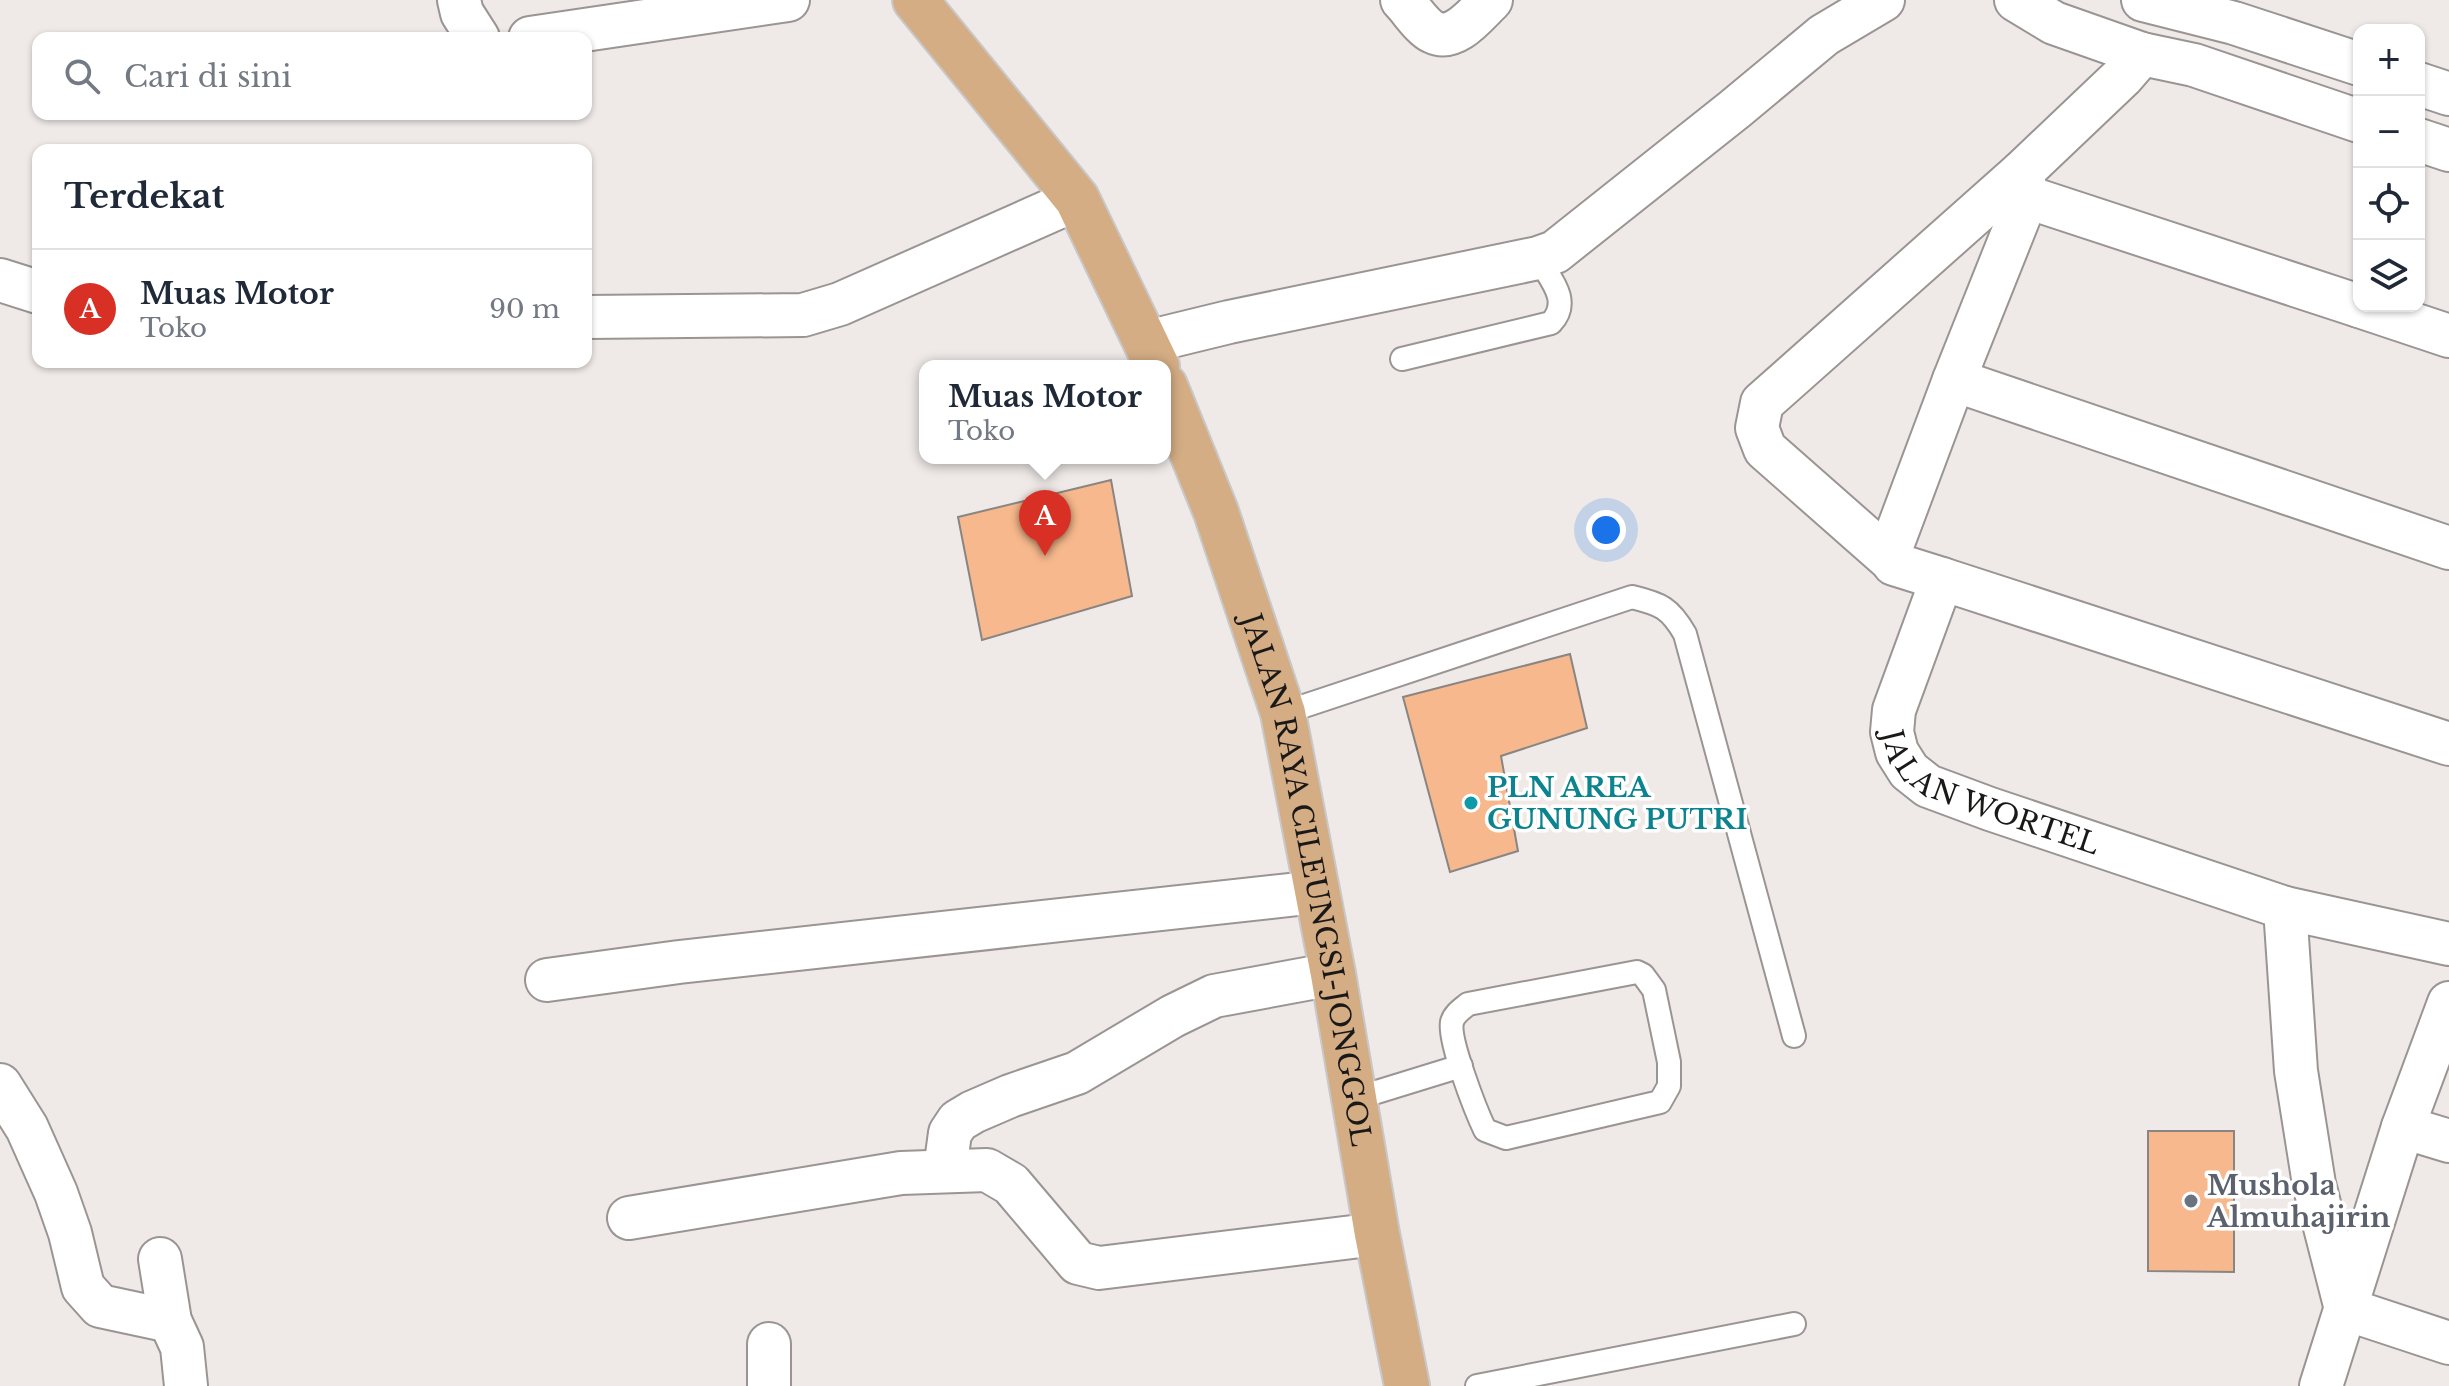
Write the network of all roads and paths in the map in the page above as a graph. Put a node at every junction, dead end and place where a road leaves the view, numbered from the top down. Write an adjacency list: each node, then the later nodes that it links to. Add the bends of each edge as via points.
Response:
1 (459, 0): 11 (street)
2 (788, 0): 12 (street)
3 (915, 0): 23 (main road)
4 (1402, 0): 5 (street, via 1432,32 1447,35)
5 (1491, 0)
6 (1849, 0): 13 (street)
7 (1883, 0): 13 (street)
8 (2016, 0): 14 (street, via 2054,23)
9 (2143, 0): 10 (street)
10 (2248, 12): 15 (street); 16 (street)
11 (474, 32)
12 (571, 32)
13 (1824, 35): 24 (street, via 1568,242)
14 (2142, 54): 16 (street); 22 (street)
15 (2353, 61)
16 (2194, 65): 19 (street)
17 (2425, 86): 18 (street)
18 (2449, 94)
19 (2353, 119)
20 (2425, 142): 21 (street)
21 (2449, 150)
22 (2025, 184): 27 (street); 33 (street); 36 (street, via 1762,403 1757,428 1765,449)
23 (1077, 199): 29 (street, via 840,304 803,315); 31 (main road)
24 (1538, 258): 31 (street, via 1229,322); 32 (lane, via 1559,295 1561,306 1551,323)
25 (0, 280): 26 (street)
26 (32, 290)
27 (2353, 304)
28 (2377, 312): 30 (street)
29 (592, 317)
30 (2449, 336)
31 (1152, 354)
32 (1402, 359)
33 (1954, 380): 35 (street); 36 (street)
34 (1171, 401): 38 (main road, JALAN RAYA CILEUNGSI-JONGGOL, via 1216,512)
35 (2449, 548)
36 (1891, 560): 37 (street)
37 (1942, 579): 39 (street); 41 (street, JALAN WORTEL, via 1894,710 1892,732 1909,771 1928,786 1990,809)
38 (1283, 713): 40 (main road, JALAN RAYA CILEUNGSI-JONGGOL); 46 (lane, via 1632,597 1660,604 1685,634)
39 (2449, 744)
40 (1316, 892): 43 (main road, JALAN RAYA CILEUNGSI-JONGGOL); 44 (street)
41 (2285, 908): 42 (street, JALAN WORTEL); 56 (street, via 2296,1071 2314,1184)
42 (2449, 944)
43 (1333, 974): 49 (main road, JALAN RAYA CILEUNGSI-JONGGOL); 52 (street, via 1214,996 1077,1073 973,1112 950,1133)
44 (547, 980)
45 (2449, 1003): 50 (street)
46 (1794, 1036)
47 (1461, 1066): 47 (lane, via 1451,1025 1468,1004 1637,972 1654,990 1669,1086 1660,1102 1506,1138 1485,1130); 49 (lane)
48 (0, 1085): 57 (street, via 27,1128 56,1193 83,1287 100,1306)
49 (1354, 1099): 54 (main road, JALAN RAYA CILEUNGSI-JONGGOL)
50 (2403, 1127): 51 (street); 56 (street)
51 (2449, 1141)
52 (945, 1170): 53 (street); 54 (street, via 987,1170 1011,1184 1084,1266)
53 (629, 1218)
54 (1377, 1234): 63 (main road, JALAN RAYA CILEUNGSI-JONGGOL)
55 (160, 1259): 57 (street)
56 (2346, 1309): 59 (street); 65 (street)
57 (170, 1321): 61 (street, via 182,1347)
58 (1794, 1324): 64 (lane)
59 (2449, 1343)
60 (769, 1344): 62 (street)
61 (186, 1386)
62 (769, 1386)
63 (1407, 1386)
64 (1477, 1386)
65 (2321, 1386)

